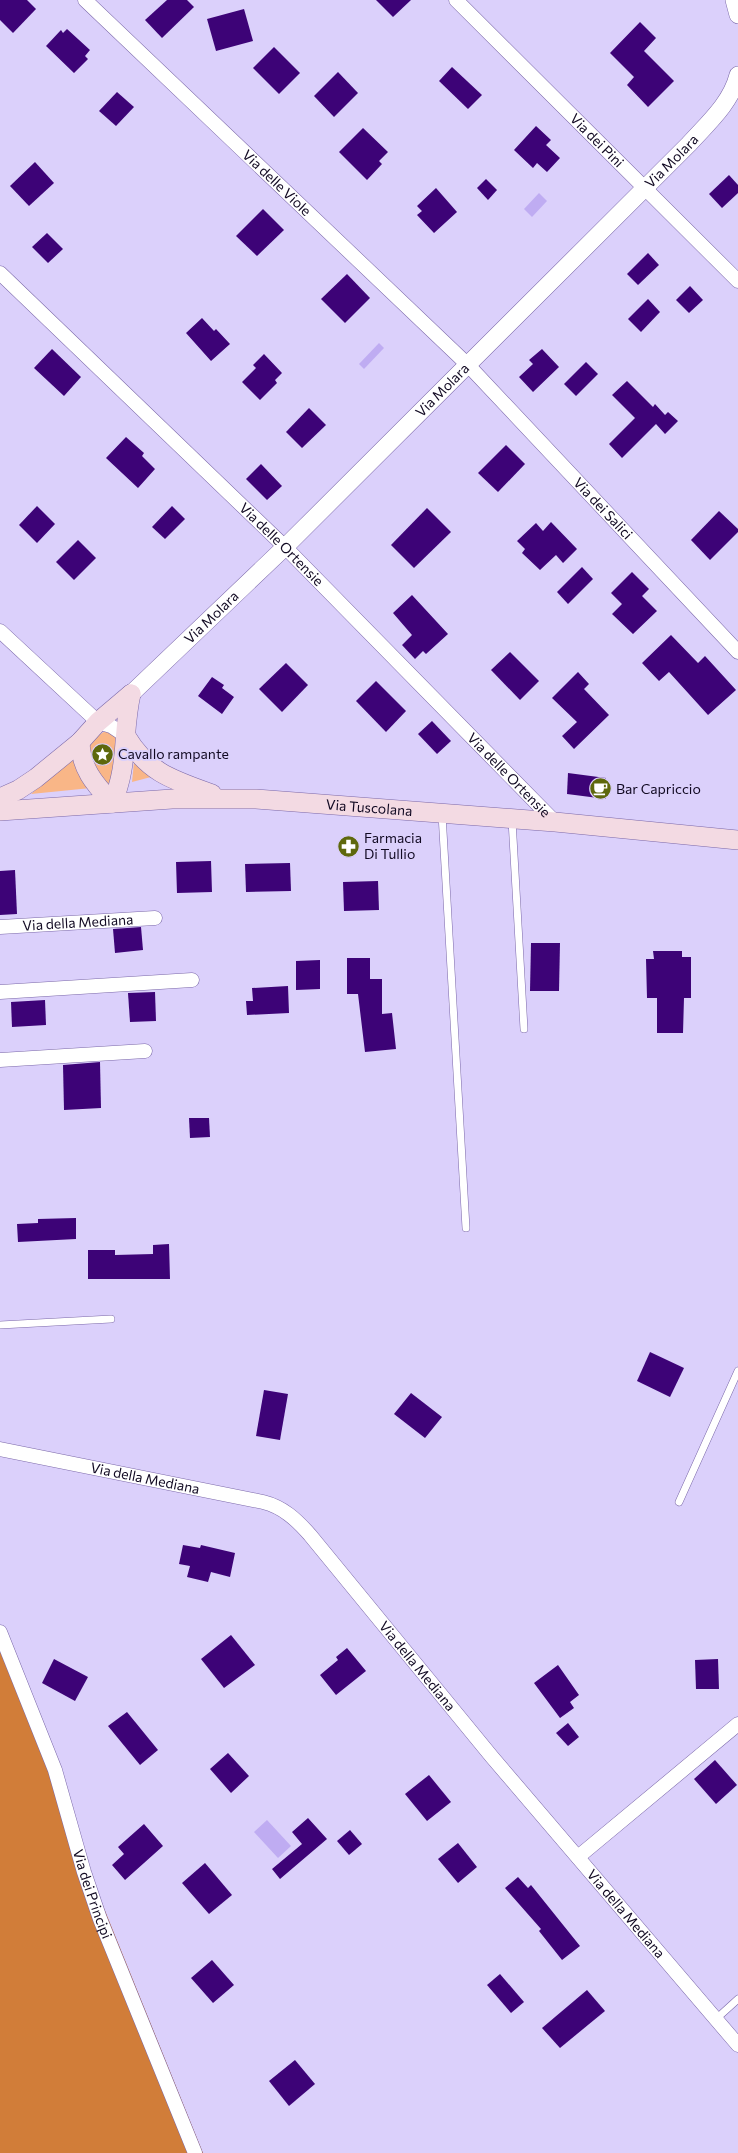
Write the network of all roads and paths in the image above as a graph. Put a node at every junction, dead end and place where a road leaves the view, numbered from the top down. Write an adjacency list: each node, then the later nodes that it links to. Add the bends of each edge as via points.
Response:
1 (85, 0): 10 (street, Via delle Viole)
2 (456, 0): 7 (street, Via dei Pini)
3 (734, 0): 4 (street)
4 (738, 15)
5 (738, 75): 6 (street, Via Molara)
6 (735, 89): 7 (street, Via Molara, via 715,115)
7 (645, 187): 9 (street, Via dei Pini); 10 (street, Via Molara)
8 (0, 273): 11 (street, Via delle Ortensie)
9 (738, 281)
10 (468, 364): 11 (street, Via Molara); 13 (street, Via dei Salici)
11 (285, 547): 14 (street, Via Molara); 24 (street, Via delle Ortensie)
12 (0, 631): 15 (street)
13 (738, 652)
14 (132, 694): 15 (main road); 16 (main road)
15 (98, 722): 16 (street, via 111,726); 17 (main road)
16 (126, 736): 19 (main road, via 140,757 161,774); 20 (main road, via 123,771)
17 (80, 742): 18 (main road, via 30,782); 20 (main road, via 86,770)
18 (0, 798)
19 (226, 798): 20 (main road, Via Tuscolana); 22 (main road, Via Tuscolana)
20 (112, 804): 21 (main road, Via Tuscolana)
21 (0, 811)
22 (442, 813): 23 (main road, Via Tuscolana); 33 (lane)
23 (512, 819): 24 (main road, Via Tuscolana); 30 (lane)
24 (555, 822): 25 (main road, Via Tuscolana)
25 (738, 840)
26 (155, 918): 27 (street, Via della Mediana)
27 (0, 927)
28 (192, 980): 29 (street)
29 (0, 992)
30 (524, 1029)
31 (145, 1051): 32 (street)
32 (0, 1060)
33 (466, 1228)
34 (111, 1319): 35 (lane)
35 (0, 1325)
36 (738, 1371): 38 (lane)
37 (0, 1449): 41 (street, Via della Mediana, via 263,1502 282,1509 310,1535 492,1757)
38 (679, 1502)
39 (0, 1632): 45 (street, Via dei Principi, via 55,1770 96,1906)
40 (738, 1724): 41 (street)
41 (578, 1857): 43 (street, Via della Mediana)
42 (738, 1999): 43 (lane)
43 (716, 2018): 44 (street, Via della Mediana)
44 (738, 2045)
45 (194, 2153)

